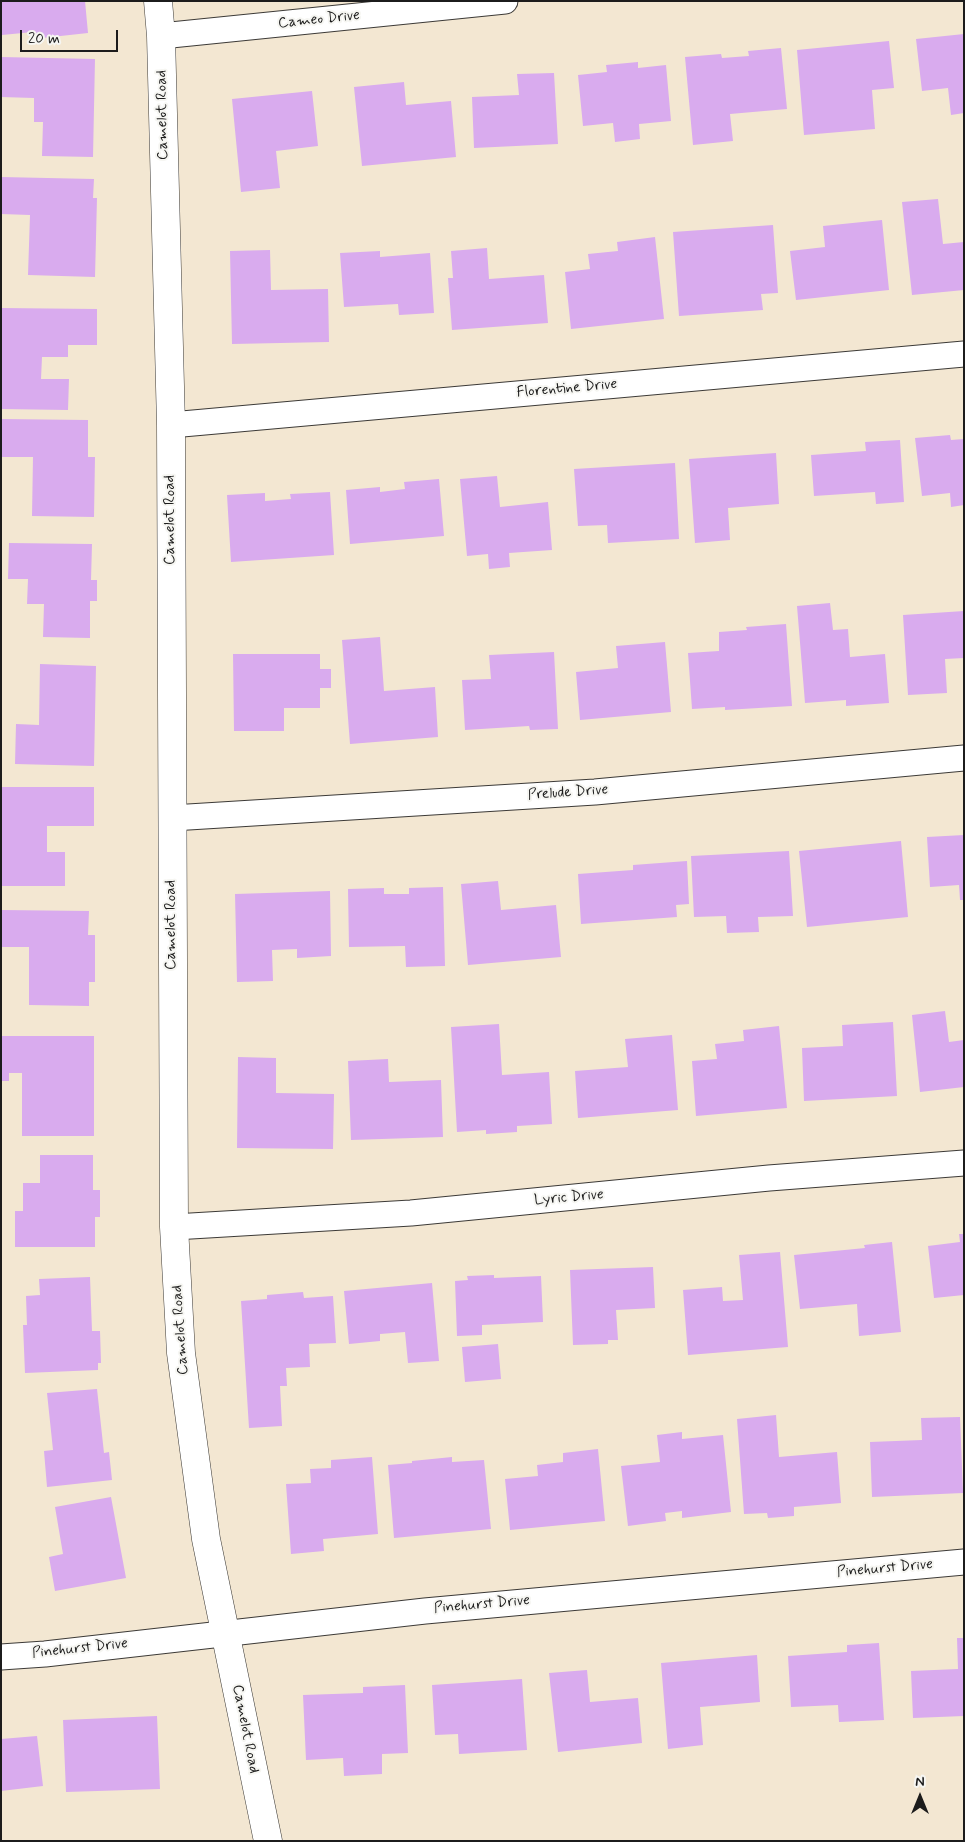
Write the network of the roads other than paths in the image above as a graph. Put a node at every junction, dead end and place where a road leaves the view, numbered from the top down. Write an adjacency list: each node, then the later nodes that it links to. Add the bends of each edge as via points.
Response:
1 (158, 1): 3 (street, Camelot Road)
2 (506, 1): 3 (street, Cameo Drive)
3 (161, 36): 5 (street, Camelot Road)
4 (964, 354): 5 (street, Florentine Drive)
5 (170, 425): 7 (street, Camelot Road)
6 (964, 758): 7 (street, Prelude Drive, via 595,792)
7 (172, 818): 9 (street, Camelot Road)
8 (964, 1163): 9 (street, Lyric Drive, via 769,1178 411,1213)
9 (174, 1227): 11 (street, Camelot Road, via 180,1353 206,1539)
10 (964, 1562): 11 (street, Pinehurst Drive, via 425,1610)
11 (226, 1633): 12 (street, Pinehurst Drive); 13 (street, Camelot Road)
12 (1, 1656)
13 (268, 1841)

